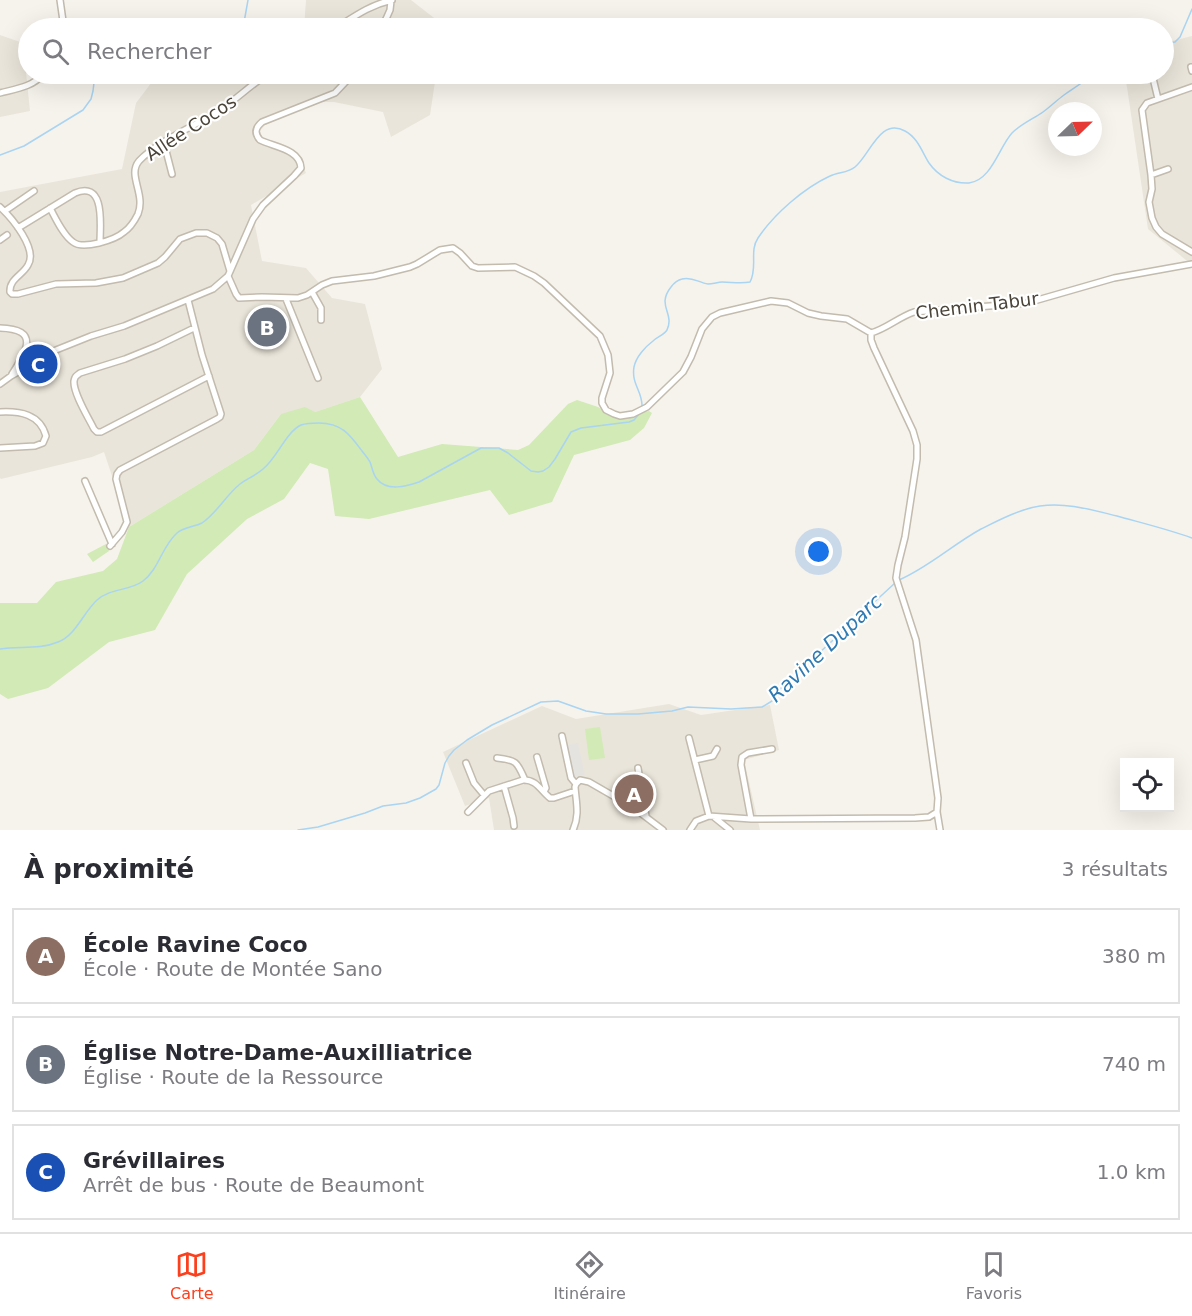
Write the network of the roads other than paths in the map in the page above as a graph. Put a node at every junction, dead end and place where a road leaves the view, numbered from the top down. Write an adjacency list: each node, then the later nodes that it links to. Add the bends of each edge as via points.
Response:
1 (60, 0): 3 (street)
2 (391, 0): 4 (street); 5 (street)
3 (63, 18)
4 (352, 18)
5 (386, 18)
6 (30, 84): 11 (street)
7 (255, 84): 13 (street, Allée Cocos)
8 (344, 84): 26 (street, via 331,95 257,126 256,136 260,140 294,154 301,168 253,219)
9 (1154, 84): 12 (street)
10 (1192, 87): 12 (street)
11 (0, 93)
12 (1158, 99): 16 (street, via 1142,110)
13 (164, 143): 15 (street); 23 (street, Allée Cocos, via 135,167 141,202 136,218 123,233)
14 (1168, 169): 16 (street)
15 (172, 174)
16 (1151, 175): 24 (street, via 1149,202 1156,227)
17 (34, 191): 19 (street)
18 (50, 208): 20 (street); 23 (street, Allée Cocos, via 75,244); 23 (street, via 80,191 91,192 100,209)
19 (2, 209): 20 (street)
20 (18, 228): 26 (street, via 31,259 10,284 12,294 56,284 96,284 123,278 158,264 180,240 196,233 207,233 222,244)
21 (7, 235): 22 (street)
22 (0, 240)
23 (100, 242)
24 (1192, 252)
25 (1192, 264): 33 (street, Chemin Tabur, via 1114,278 1027,303 914,312)
26 (229, 274): 28 (street, via 240,298); 29 (street, via 213,289)
27 (312, 292): 28 (street); 30 (street, via 321,308); 33 (street, via 332,281 410,267 449,248 478,268 515,267 525,271 544,283 600,336 610,364 603,407 620,416 647,406 683,372 702,330 712,317 720,314 780,301 815,314 847,319)
28 (286, 298): 36 (street)
29 (188, 300): 32 (street); 34 (street, via 56,350)
30 (321, 320)
31 (0, 328): 34 (street, via 17,329 26,338 26,351)
32 (194, 328): 35 (street); 35 (street, via 135,355 80,373 75,377 76,391 94,429 101,432)
33 (871, 333): 56 (street, via 916,445 912,498 896,578 916,640)
34 (10, 376): 37 (street)
35 (209, 376): 40 (street, via 221,409 220,417 117,474 127,522 111,545)
36 (318, 378)
37 (0, 384)
38 (0, 412): 39 (street, via 31,416 46,436 36,446)
39 (0, 448)
40 (85, 481)
41 (562, 736): 52 (street)
42 (689, 738): 47 (street)
43 (717, 749): 47 (street, via 713,756)
44 (772, 749): 59 (street, via 742,757)
45 (537, 757): 53 (street)
46 (497, 758): 50 (street, via 516,762)
47 (695, 760): 58 (street)
48 (466, 763): 54 (street)
49 (638, 768): 57 (street)
50 (525, 780): 51 (street); 53 (street, via 534,782)
51 (504, 786): 54 (street); 60 (street)
52 (576, 787): 53 (street, via 554,798); 57 (street, via 580,780 589,782); 61 (street, via 578,812)
53 (544, 792)
54 (484, 795): 55 (street)
55 (468, 812)
56 (937, 812): 59 (street, via 920,818); 65 (street)
57 (646, 816): 62 (street)
58 (711, 817): 59 (street); 63 (street, via 696,821); 64 (street)
59 (752, 819)
60 (514, 826)
61 (573, 830)
62 (663, 830)
63 (690, 830)
64 (730, 830)
65 (940, 830)

